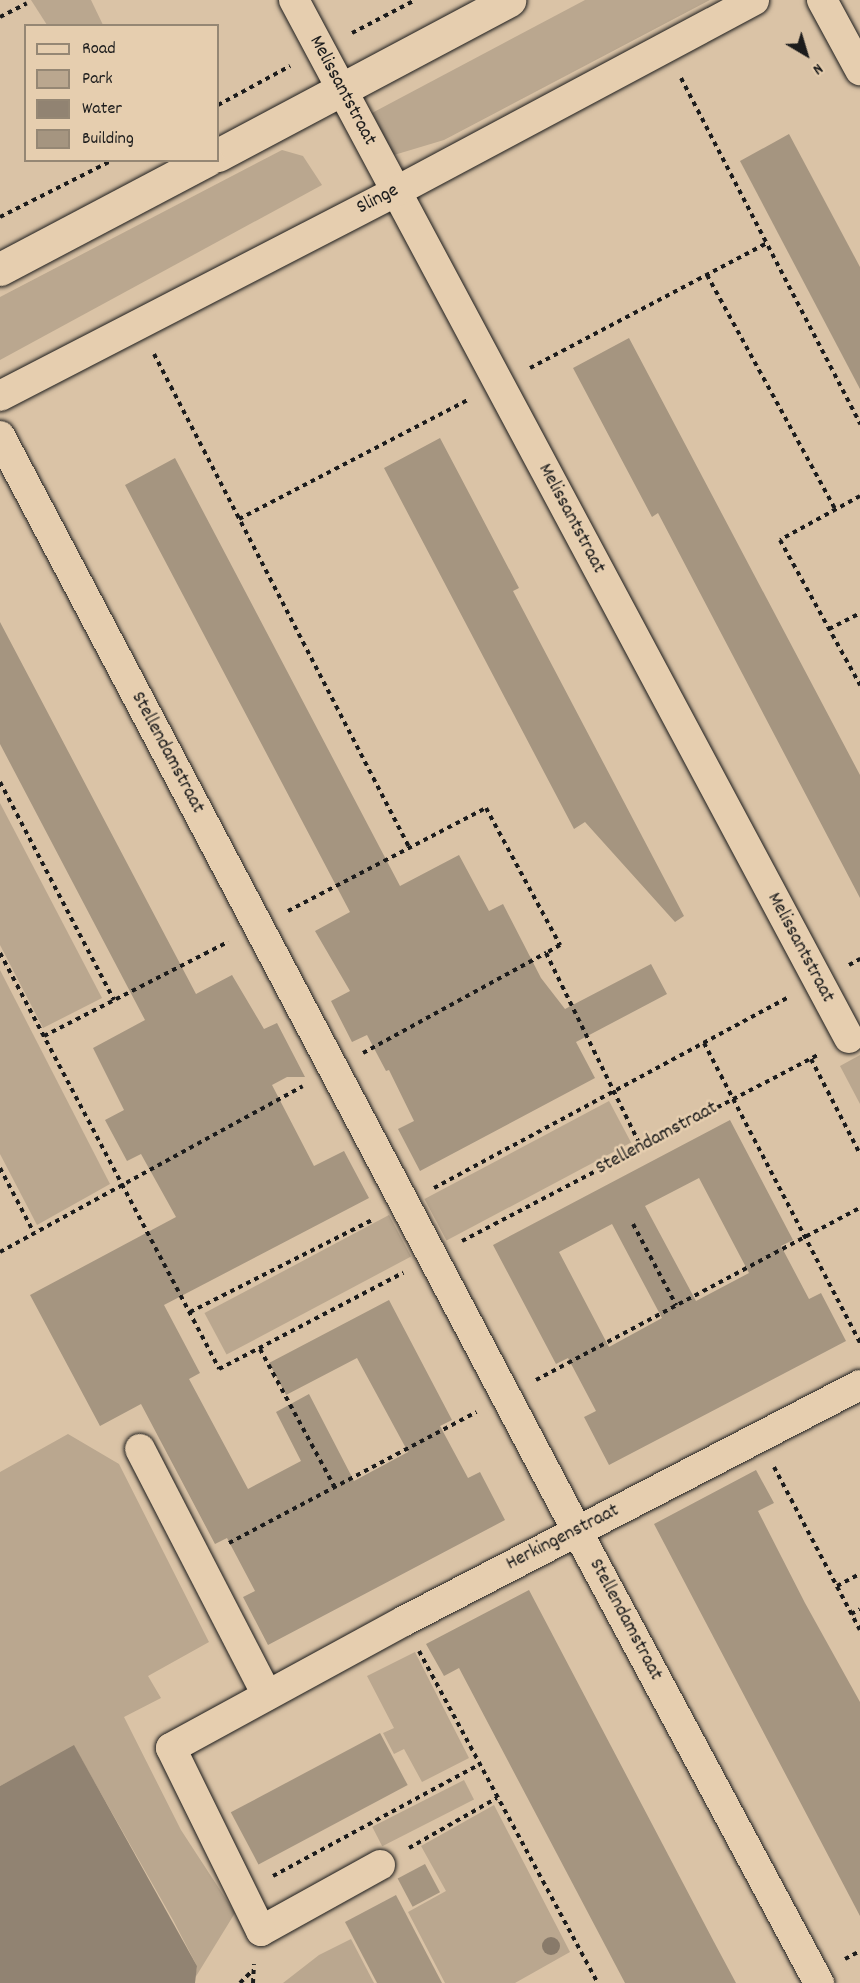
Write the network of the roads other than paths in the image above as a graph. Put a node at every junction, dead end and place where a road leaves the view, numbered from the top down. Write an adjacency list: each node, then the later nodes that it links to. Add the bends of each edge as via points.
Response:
1 (294, 0): 6 (street, Melissantstraat)
2 (509, 0): 6 (street)
3 (754, 0): 9 (street, Slinge)
4 (822, 0): 5 (street)
5 (860, 70)
6 (341, 90): 7 (street); 9 (street, Melissantstraat)
7 (219, 154)
8 (203, 162): 10 (street)
9 (395, 192): 11 (street, Slinge); 13 (street, Melissantstraat)
10 (0, 268)
11 (0, 396)
12 (0, 436): 16 (street, Stellendamstraat)
13 (849, 1038)
14 (860, 1385): 16 (street, Herkingenstraat)
15 (140, 1449): 17 (street)
16 (577, 1531): 17 (street, Herkingenstraat); 19 (street, Stellendamstraat)
17 (267, 1695): 18 (street, Herkingenstraat, via 171,1748 261,1931)
18 (380, 1865)
19 (819, 1983)

